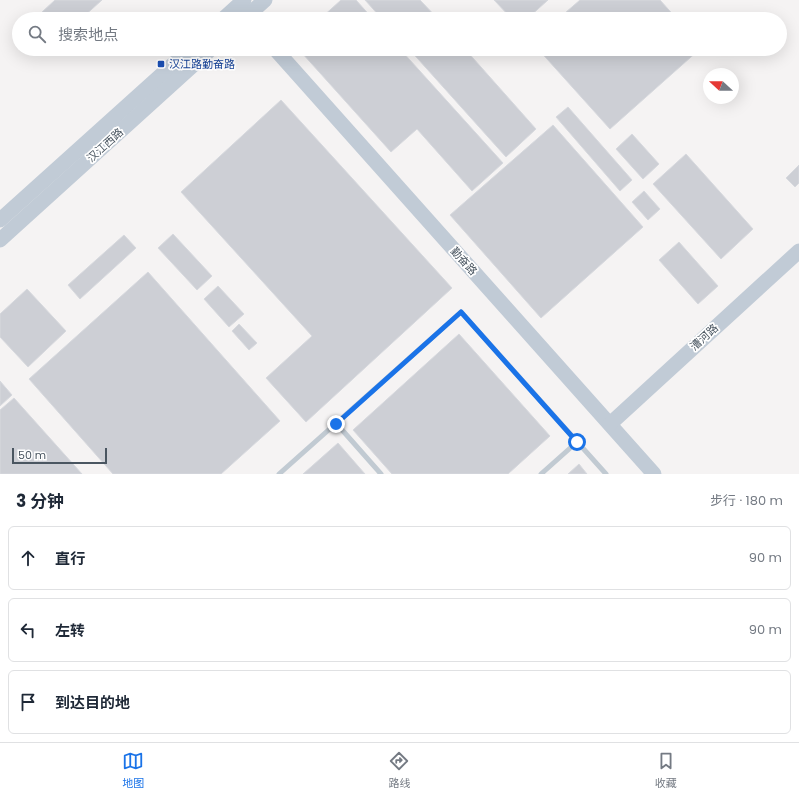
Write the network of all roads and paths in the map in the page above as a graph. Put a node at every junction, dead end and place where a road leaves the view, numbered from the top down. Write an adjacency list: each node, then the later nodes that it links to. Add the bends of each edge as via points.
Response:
1 (266, 0): 2 (street)
2 (242, 10)
3 (182, 56): 6 (street, 汉江西路)
4 (203, 56): 7 (street, 汉江西路)
5 (281, 56): 10 (street, 勤奋路)
6 (0, 220)
7 (0, 240)
8 (799, 251): 10 (street, 漕河路)
9 (336, 424): 11 (lane, via 461,312); 12 (lane); 13 (lane)
10 (610, 424): 16 (street, 勤奋路)
11 (577, 442): 14 (lane); 15 (lane)
12 (279, 474)
13 (381, 474)
14 (541, 474)
15 (606, 474)
16 (654, 474)

